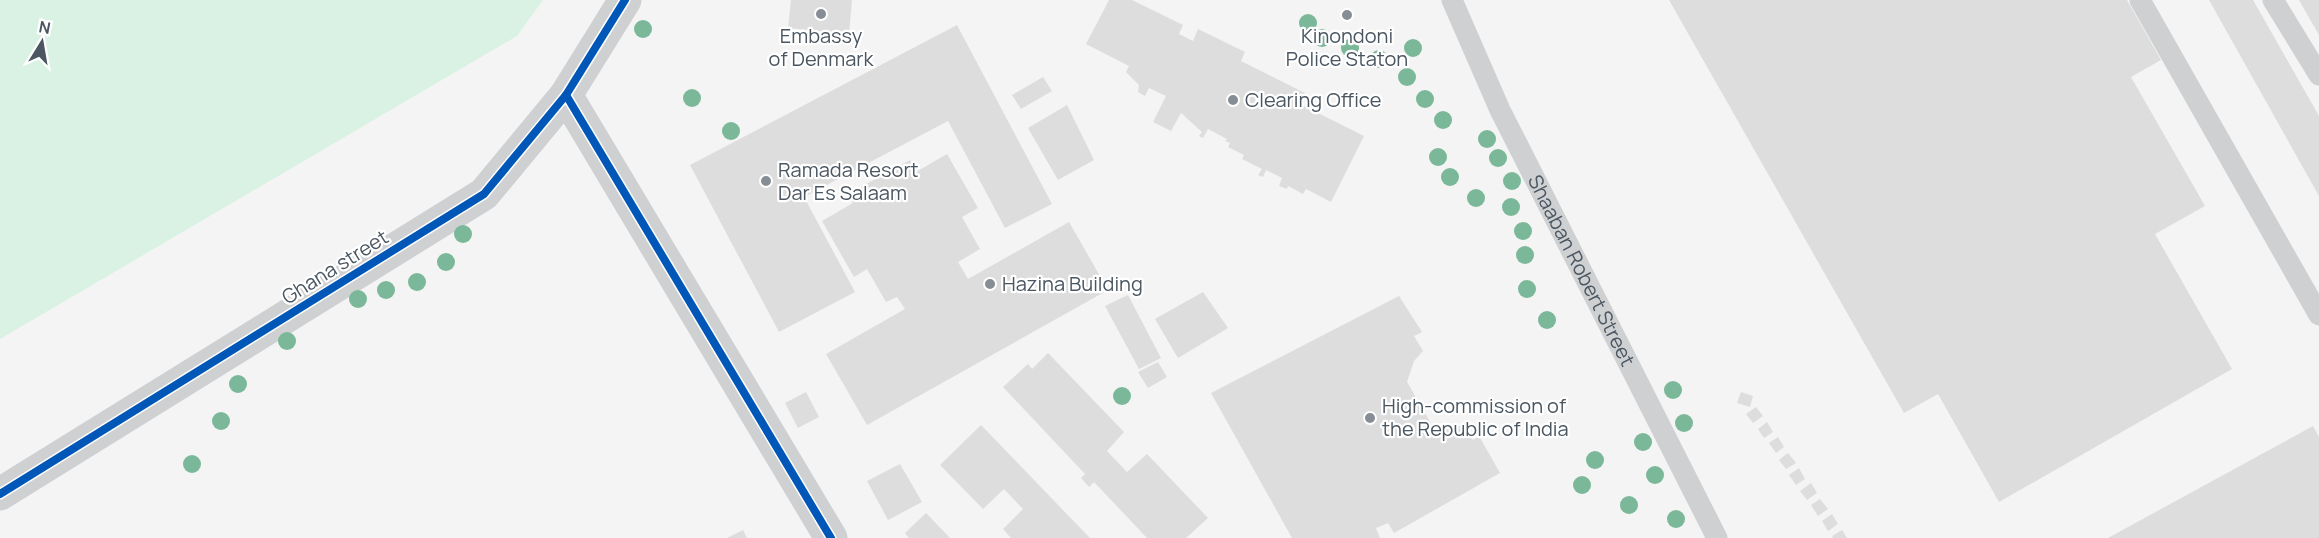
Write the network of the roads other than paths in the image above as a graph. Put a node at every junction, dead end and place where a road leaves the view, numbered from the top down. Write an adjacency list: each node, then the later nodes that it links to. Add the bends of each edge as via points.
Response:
1 (625, 0): 6 (street, Ghana street)
2 (1452, 0): 10 (lane, Shaaban Robert Street, via 1500,110)
3 (2140, 0): 7 (lane)
4 (2273, 0): 5 (lane)
5 (2319, 75)
6 (566, 95): 8 (street, Ghana street, via 484,194); 9 (street)
7 (2319, 315)
8 (0, 494)
9 (831, 538)
10 (1718, 538)

